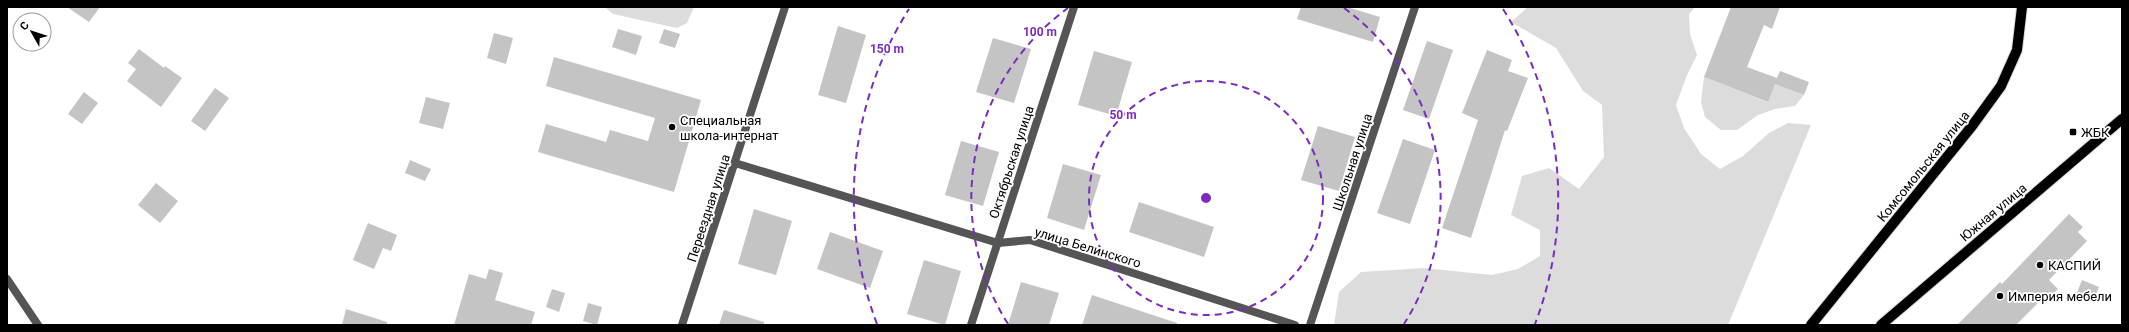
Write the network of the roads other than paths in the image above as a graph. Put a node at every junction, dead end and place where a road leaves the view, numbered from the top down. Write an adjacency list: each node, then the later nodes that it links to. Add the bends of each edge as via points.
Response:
1 (785, 7): 6 (street, Переездная улица)
2 (1074, 7): 7 (street, Октябрьская улица)
3 (2022, 7): 14 (main road, Комсомольская улица, via 2017,50 2001,86 1967,133)
4 (1413, 8): 13 (street, Школьная улица)
5 (2122, 119): 15 (main road, Южная улица)
6 (735, 163): 7 (street, улица Белинского); 10 (street, Переездная улица)
7 (998, 243): 11 (street, Октябрьская улица); 12 (street, улица Белинского, via 1030,240)
8 (7, 280): 9 (street)
9 (38, 325)
10 (682, 325)
11 (971, 325)
12 (1295, 325)
13 (1310, 325)
14 (1811, 325)
15 (1881, 325)

